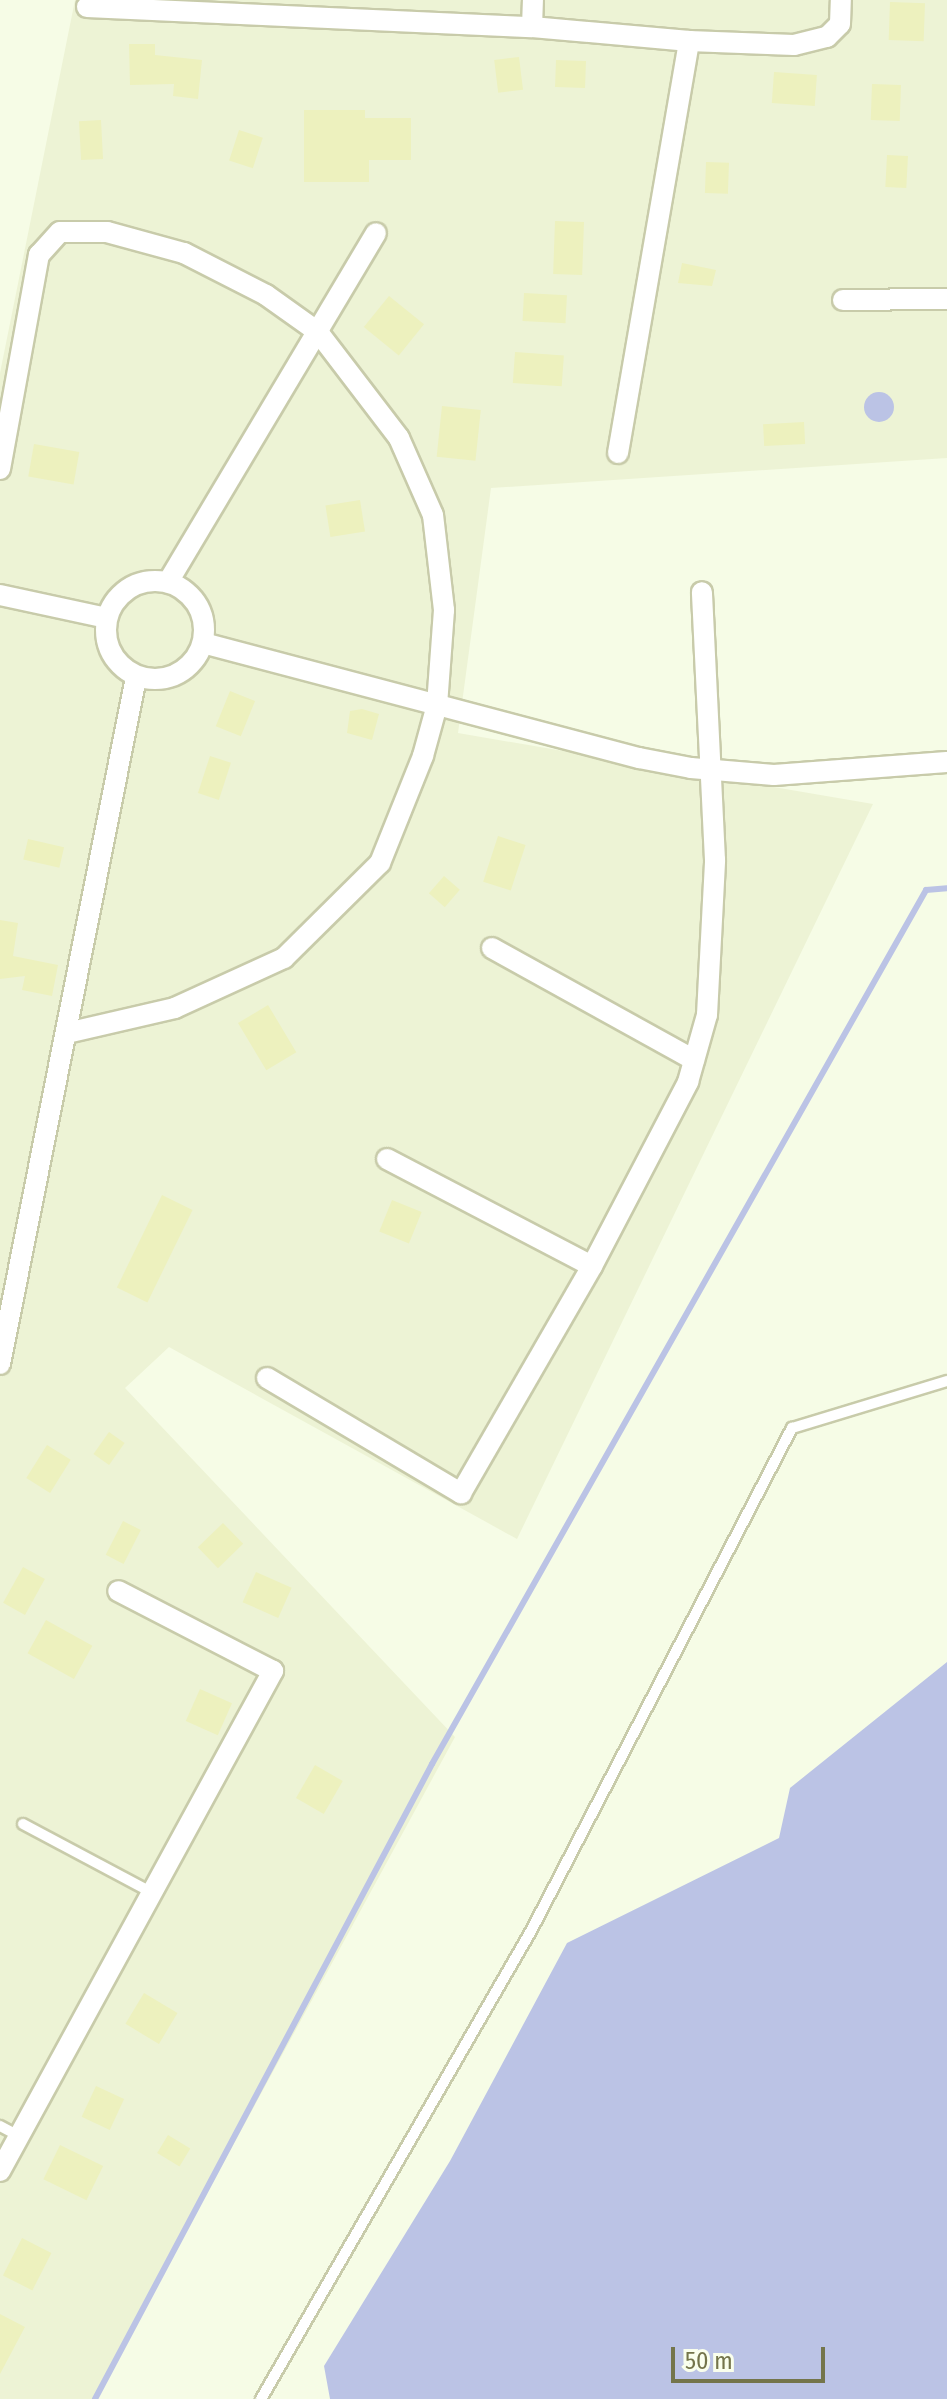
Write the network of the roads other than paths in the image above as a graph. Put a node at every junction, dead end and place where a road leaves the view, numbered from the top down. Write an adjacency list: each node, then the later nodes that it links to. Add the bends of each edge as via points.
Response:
1 (533, 0): 5 (street)
2 (841, 0): 6 (street, via 840,24 827,37 794,45)
3 (87, 7): 4 (street)
4 (246, 7): 5 (street)
5 (532, 27): 6 (street)
6 (689, 41): 11 (street)
7 (376, 233): 10 (street)
8 (947, 299): 9 (street)
9 (843, 300)
10 (318, 332): 12 (street, via 266,295 184,253 107,232 60,232 39,255); 13 (street); 19 (street, via 399,438 433,515 444,610)
11 (618, 453)
12 (0, 469)
13 (168, 582): 16 (street, via 142,582 119,595); 17 (street, via 190,595 203,617)
14 (702, 592): 21 (street)
15 (0, 595): 16 (street)
16 (106, 618): 18 (street, via 110,653)
17 (203, 643): 18 (street, via 189,667 164,680); 19 (street)
18 (136, 677): 23 (street)
19 (437, 705): 21 (street, via 639,758); 23 (street, via 423,756 380,863 284,958 175,1008)
20 (947, 762): 21 (street, via 774,775)
21 (713, 769): 24 (street, via 707,1015)
22 (492, 948): 24 (street)
23 (67, 1033): 27 (street)
24 (694, 1060): 26 (street, via 688,1082)
25 (387, 1159): 26 (street)
26 (592, 1266): 28 (street, via 461,1493)
27 (0, 1364)
28 (267, 1378)
29 (947, 1381): 36 (lane, via 792,1428 531,1931)
30 (118, 1591): 32 (street, via 273,1671)
31 (23, 1824): 32 (lane)
32 (155, 1894): 34 (street)
33 (0, 2126): 34 (lane)
34 (19, 2136): 35 (street)
35 (0, 2171)
36 (261, 2399)

